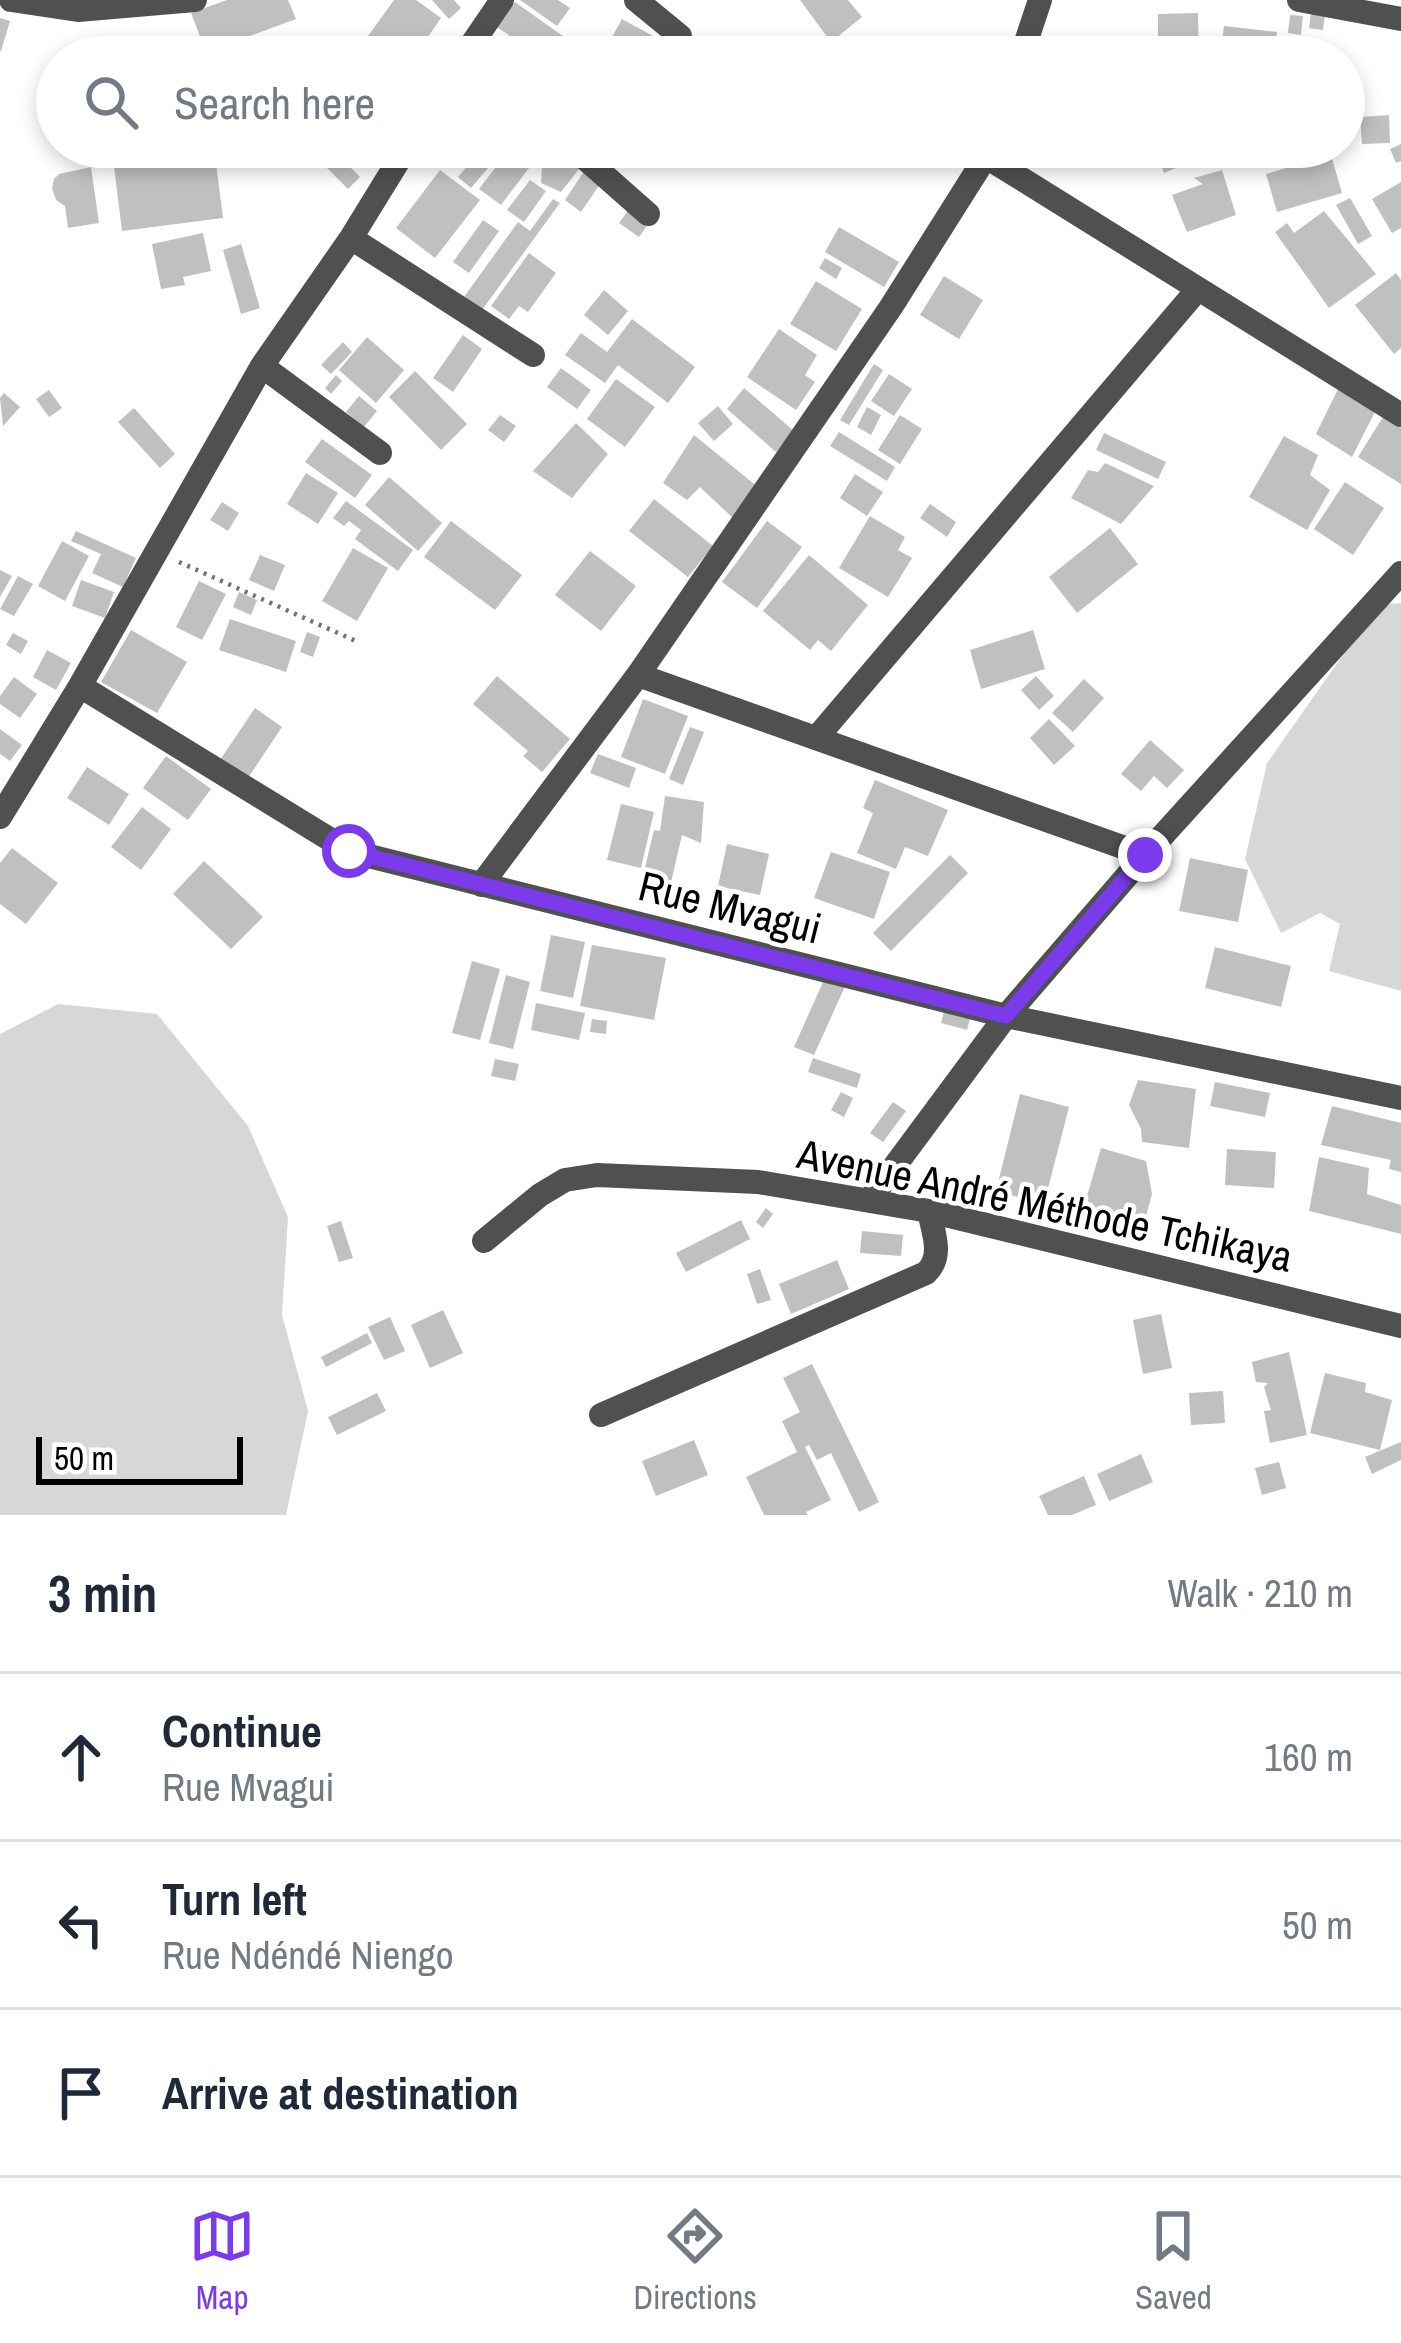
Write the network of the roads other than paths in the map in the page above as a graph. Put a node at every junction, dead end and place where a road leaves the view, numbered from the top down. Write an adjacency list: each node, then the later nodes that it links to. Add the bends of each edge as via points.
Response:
1 (11, 0): 2 (street, via 78,10)
2 (195, 0)
3 (502, 0): 8 (street)
4 (636, 0): 9 (street)
5 (1040, 0): 10 (street)
6 (1299, 0): 7 (street)
7 (1401, 19)
8 (479, 36)
9 (680, 36)
10 (1029, 36)
11 (394, 168): 16 (street)
12 (596, 168): 15 (street)
13 (980, 168): 23 (street)
14 (1013, 168): 17 (street)
15 (648, 214)
16 (351, 238): 18 (street); 19 (street)
17 (1198, 289): 20 (street); 25 (street)
18 (533, 355)
19 (262, 366): 21 (street); 24 (street)
20 (1401, 416)
21 (380, 453)
22 (1401, 573): 27 (street)
23 (638, 675): 25 (street); 28 (street)
24 (80, 686): 26 (street); 28 (street, Rue Mvagui, via 349,851)
25 (818, 736): 27 (street)
26 (0, 817)
27 (1145, 855): 29 (street)
28 (481, 885): 29 (street, Rue Mvagui)
29 (1006, 1016): 30 (street, Rue Mvagui); 31 (street)
30 (1401, 1098)
31 (871, 1198): 32 (street, Avenue André Méthode Tchikaya); 33 (street, Avenue André Méthode Tchikaya, via 758,1182 598,1175 565,1180)
32 (929, 1211): 34 (street, Avenue André Méthode Tchikaya); 35 (street, via 937,1248 926,1273)
33 (484, 1240)
34 (1401, 1326)
35 (601, 1415)

